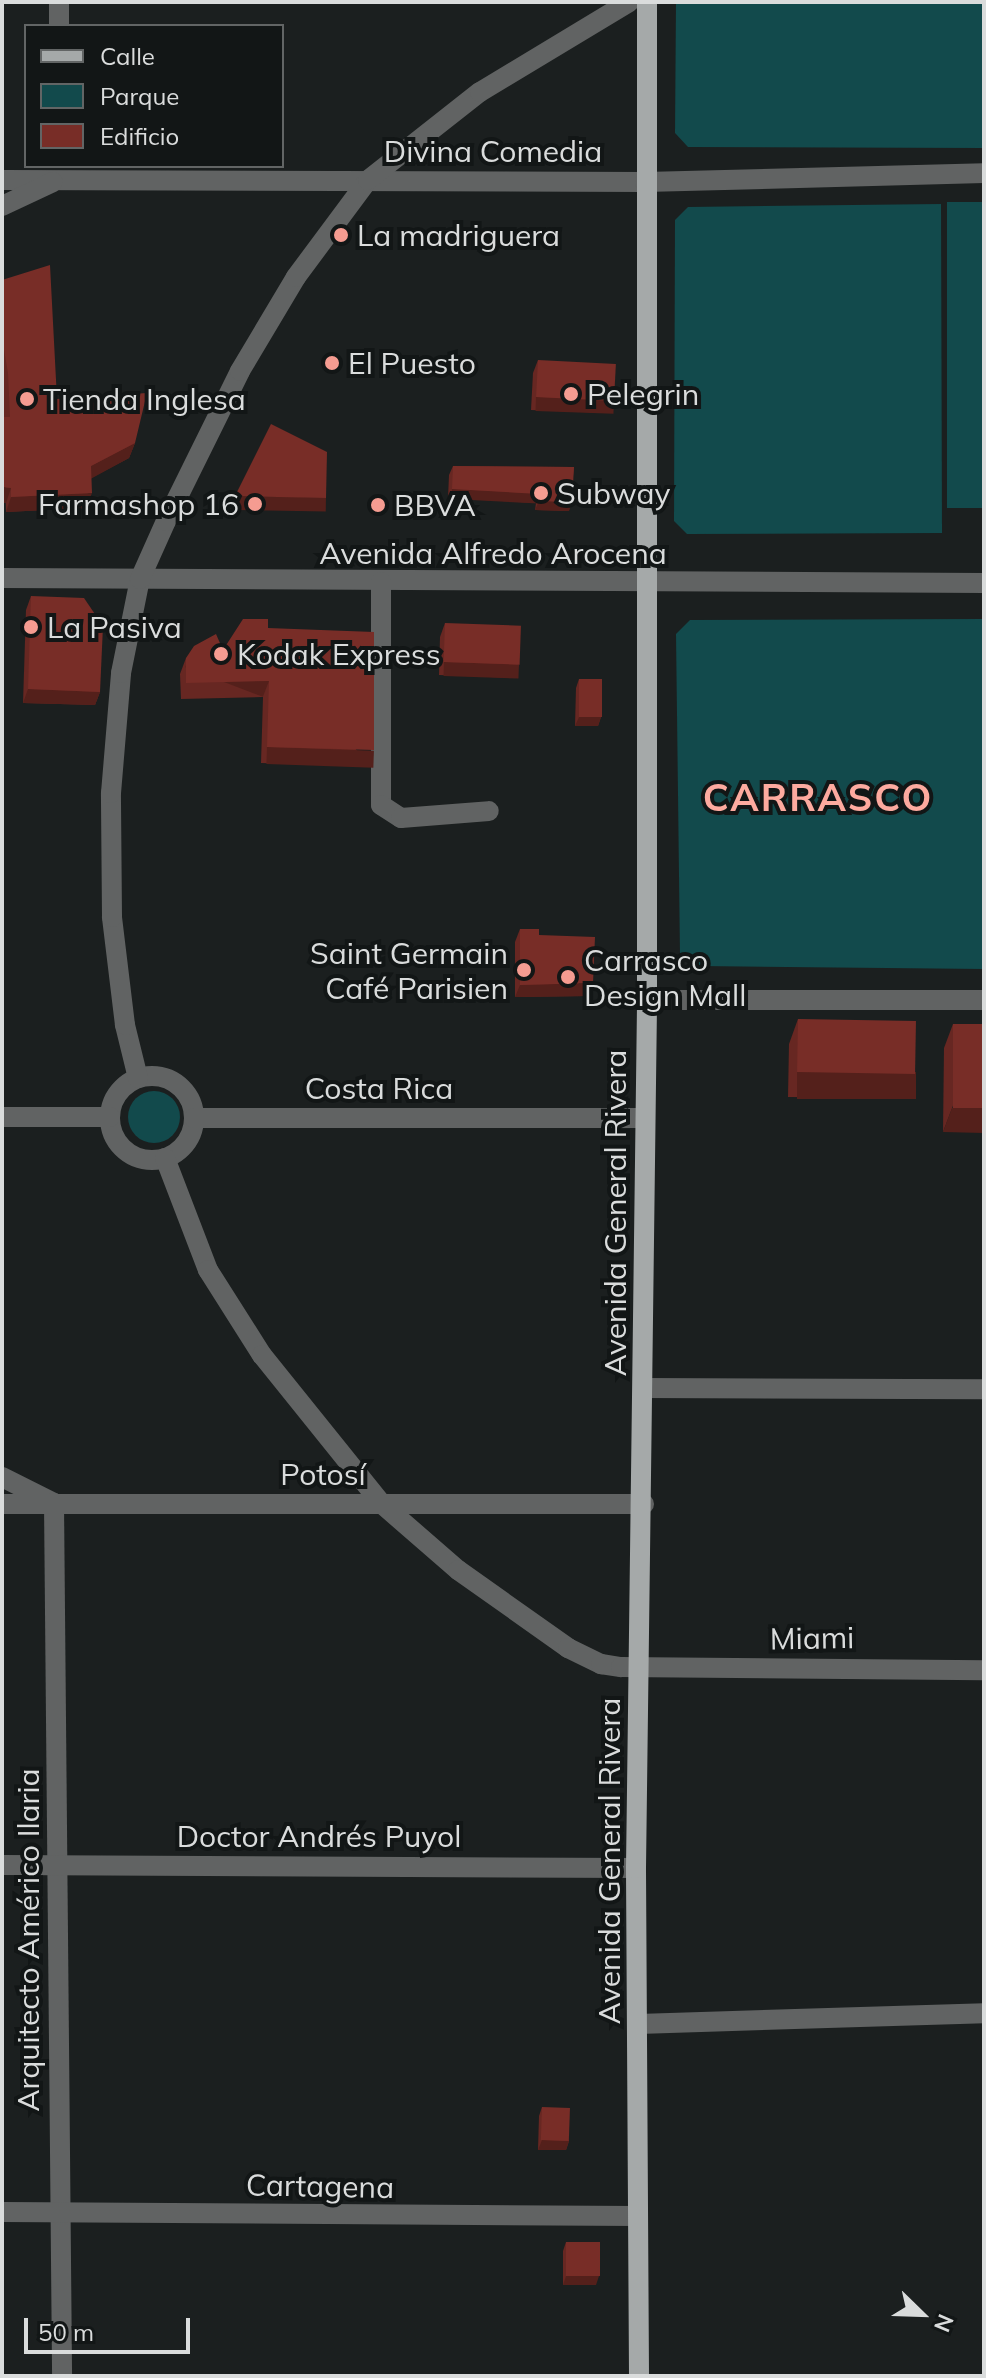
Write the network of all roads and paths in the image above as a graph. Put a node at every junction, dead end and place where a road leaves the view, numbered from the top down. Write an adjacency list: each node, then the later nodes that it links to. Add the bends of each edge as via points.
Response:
1 (59, 2): 4 (street)
2 (629, 2): 8 (street, via 480,92)
3 (647, 2): 9 (main road, Avenida General Rivera)
4 (59, 24)
5 (59, 173): 7 (street, Divina Comedia); 8 (street, Divina Comedia); 10 (street)
6 (984, 173): 9 (street, Divina Comedia)
7 (2, 180)
8 (368, 180): 9 (street, Divina Comedia); 12 (street, via 296,277 240,371)
9 (645, 182): 15 (main road, Avenida General Rivera)
10 (2, 206)
11 (2, 578): 12 (street, Avenida Alfredo Arocena)
12 (140, 579): 13 (street, Avenida Alfredo Arocena); 19 (street, via 121,673 111,793 112,917 125,1025)
13 (381, 582): 15 (street, Avenida Alfredo Arocena); 16 (street, via 381,805 401,818)
14 (984, 583): 15 (street, Avenida Alfredo Arocena)
15 (644, 585): 17 (main road, Avenida General Rivera)
16 (489, 811)
17 (647, 1000): 18 (street); 23 (main road, Avenida General Rivera)
18 (984, 1000)
19 (138, 1078): 21 (street, via 115,1097); 22 (street, via 161,1076 181,1086)
20 (2, 1117): 21 (street)
21 (110, 1117): 24 (street, via 114,1136 127,1152 145,1159)
22 (194, 1118): 23 (street, Costa Rica); 24 (street, via 186,1142)
23 (644, 1118): 25 (main road, Avenida General Rivera)
24 (165, 1158): 30 (street, Miami, via 208,1270 262,1355)
25 (643, 1388): 26 (street); 31 (main road, Avenida General Rivera)
26 (984, 1389)
27 (2, 1477): 28 (street)
28 (54, 1503): 29 (street, Potosí); 30 (street, Potosí); 35 (street, Arquitecto Américo Ilaria)
29 (2, 1504)
30 (382, 1504): 31 (street, Potosí); 32 (street, Miami, via 458,1570 568,1648 601,1664)
31 (644, 1504): 32 (main road, Avenida General Rivera)
32 (641, 1667): 33 (street, Miami); 36 (main road, Avenida General Rivera)
33 (984, 1670)
34 (2, 1865): 35 (street, Doctor Andrés Puyol)
35 (58, 1865): 36 (street, Doctor Andrés Puyol); 40 (street, Arquitecto Américo Ilaria)
36 (636, 1868): 38 (main road, Avenida General Rivera)
37 (984, 2013): 38 (street)
38 (638, 2024): 41 (main road, Avenida General Rivera)
39 (2, 2212): 40 (street, Cartagena)
40 (59, 2213): 41 (street, Cartagena); 42 (street, Arquitecto Américo Ilaria)
41 (637, 2216): 43 (main road, Avenida General Rivera)
42 (62, 2376)
43 (639, 2376)

